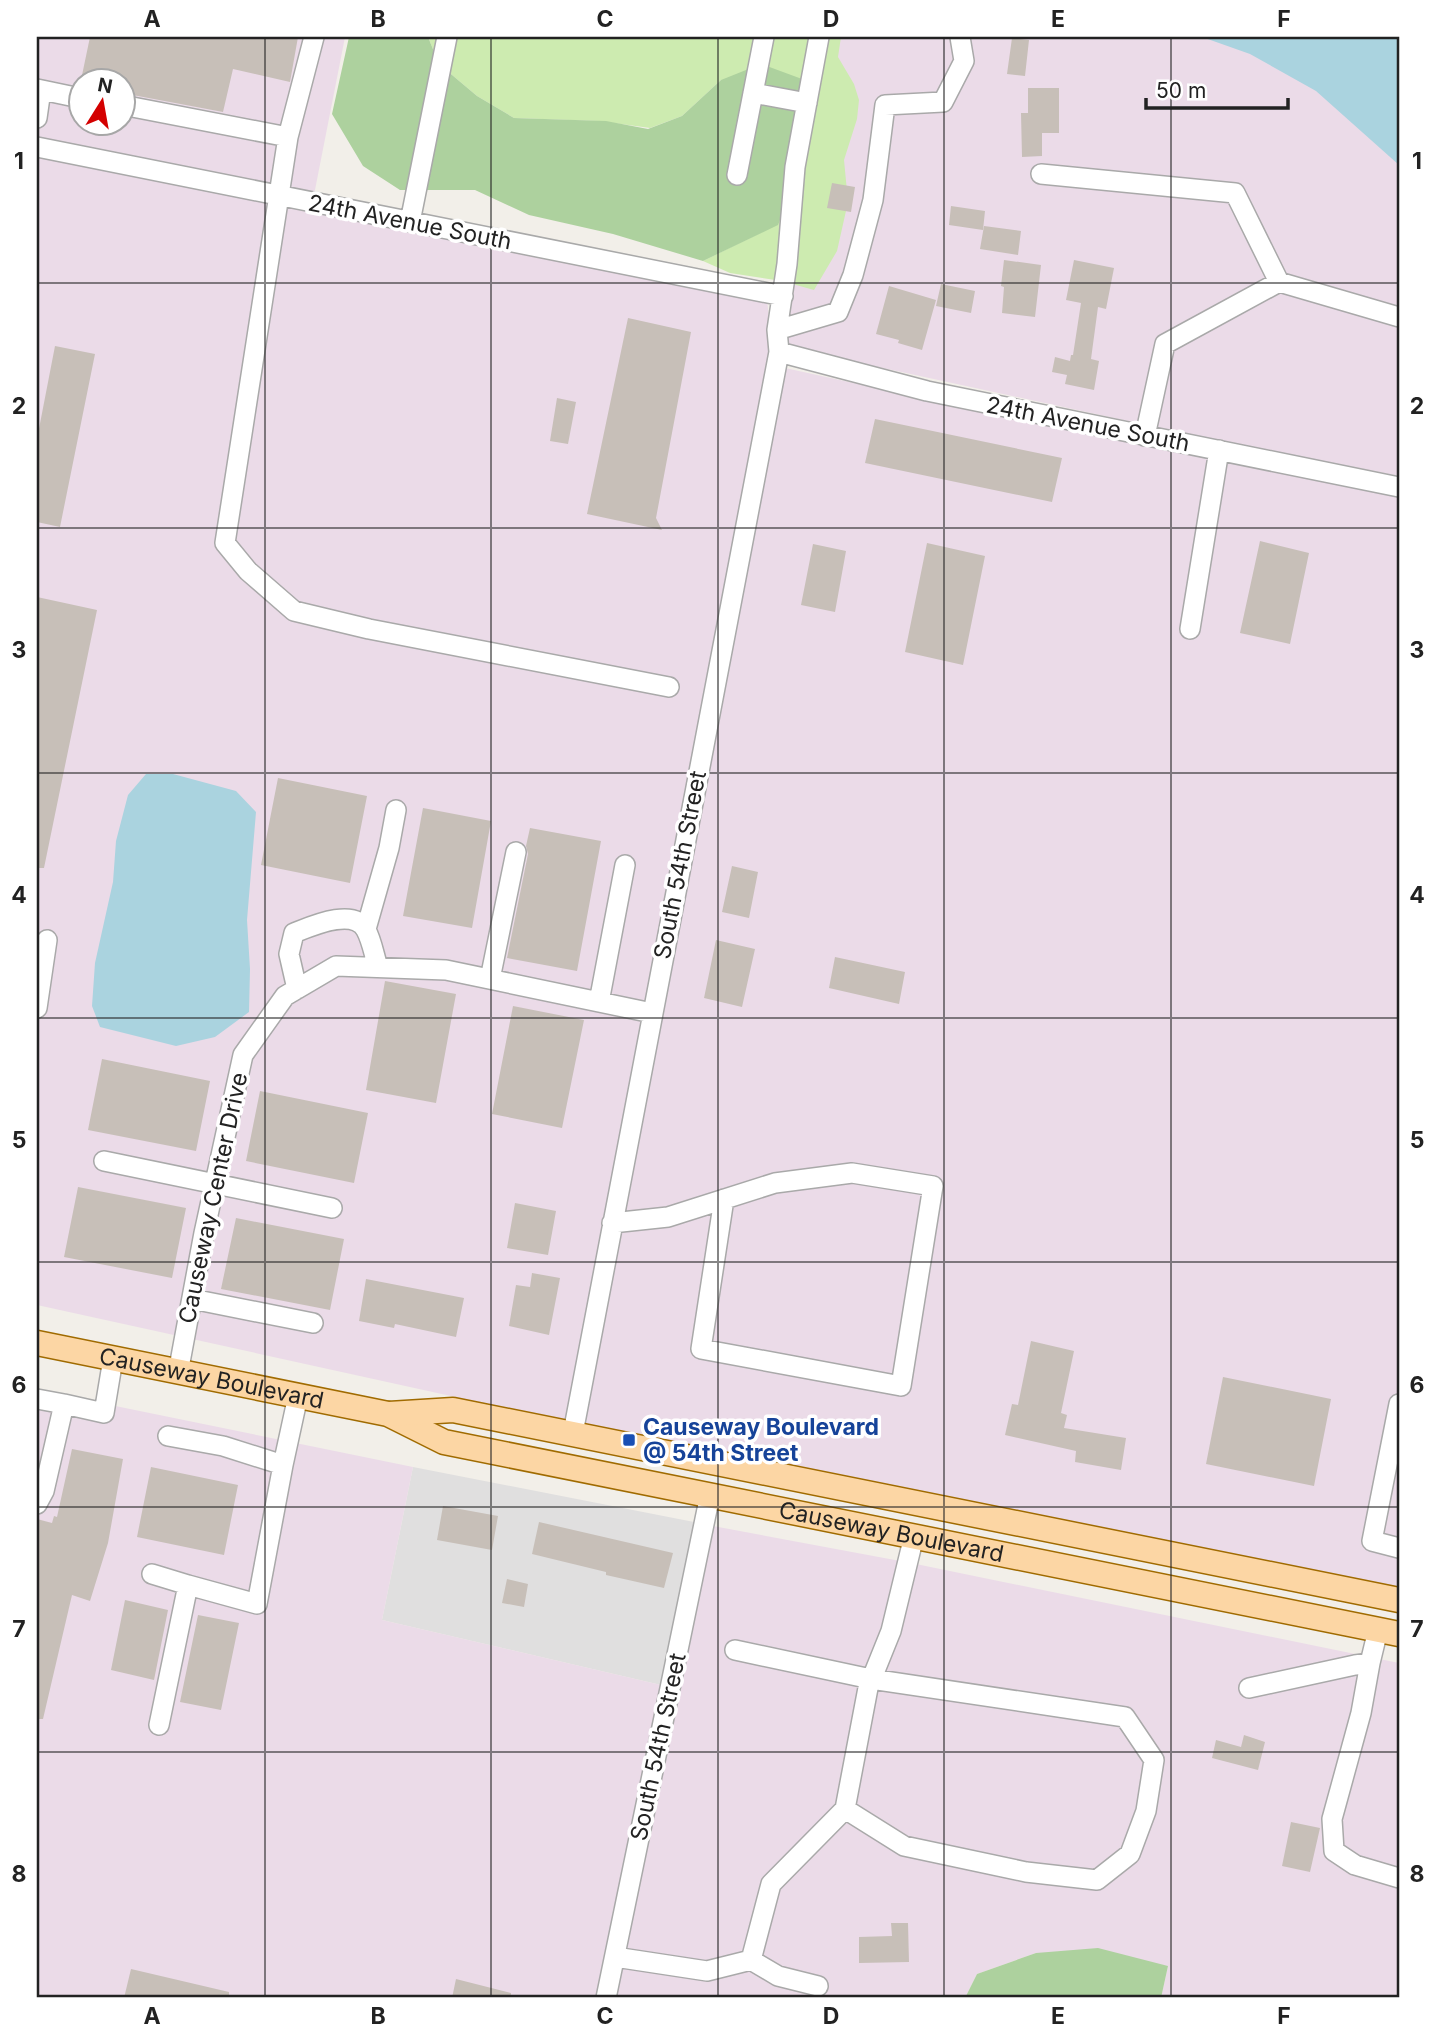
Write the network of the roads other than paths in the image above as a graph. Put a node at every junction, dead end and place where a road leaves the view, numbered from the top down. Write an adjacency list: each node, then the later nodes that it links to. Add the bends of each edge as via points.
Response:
1 (314, 37): 12 (street)
2 (447, 37): 17 (street)
3 (765, 37): 7 (street)
4 (819, 37): 9 (street, South 54th Street)
5 (960, 37): 21 (street, via 964,61 943,102 885,105 873,200 838,312)
6 (39, 90): 8 (street); 11 (street)
7 (753, 93): 9 (street); 15 (street)
8 (66, 95)
9 (807, 103): 19 (street, South 54th Street, via 795,167)
10 (136, 109): 12 (street)
11 (37, 118)
12 (288, 137): 16 (street)
13 (37, 147): 16 (street, 24th Avenue South)
14 (1041, 174): 18 (street, via 1235,192)
15 (737, 175)
16 (279, 196): 17 (street, 24th Avenue South); 27 (street, via 225,543 248,571 294,611)
17 (410, 222): 19 (street, 24th Avenue South)
18 (1279, 282): 20 (street); 23 (street, via 1165,344)
19 (783, 296): 21 (street, South 54th Street)
20 (1399, 317)
21 (777, 330): 22 (street, South 54th Street)
22 (779, 352): 23 (street, 24th Avenue South, via 927,391); 38 (street, South 54th Street)
23 (1145, 436): 24 (street, 24th Avenue South)
24 (1219, 450): 25 (street, 24th Avenue South); 26 (street)
25 (1399, 487)
26 (1190, 629)
27 (669, 687)
28 (396, 810): 31 (street)
29 (516, 852): 34 (street)
30 (625, 865): 36 (street)
31 (366, 929): 33 (street); 35 (street, via 349,918 294,933 289,954)
32 (47, 940): 37 (street)
33 (378, 967): 34 (street, Causeway Center Drive, via 446,970); 35 (street, Causeway Center Drive, via 336,966)
34 (490, 979): 36 (street, Causeway Center Drive)
35 (297, 989): 40 (street, Causeway Center Drive, via 285,996 243,1055)
36 (599, 1002): 38 (street, Causeway Center Drive)
37 (37, 1008)
38 (652, 1013): 43 (street, South 54th Street)
39 (104, 1161): 40 (street)
40 (215, 1184): 42 (street); 44 (street, Causeway Center Drive)
41 (724, 1199): 41 (street, via 775,1183 852,1172 933,1186 901,1386 701,1349); 43 (street, via 668,1217)
42 (332, 1208)
43 (612, 1223): 55 (street, South 54th Street)
44 (192, 1299): 45 (street); 48 (street, Causeway Center Drive)
45 (313, 1323)
46 (37, 1343): 47 (main road, Causeway Boulevard)
47 (113, 1359): 48 (main road, Causeway Boulevard); 52 (street, via 104,1413)
48 (178, 1373): 49 (main road, Causeway Boulevard)
49 (298, 1396): 53 (main road, Causeway Boulevard); 57 (street)
50 (37, 1399): 52 (street)
51 (1399, 1404): 62 (street, via 1372,1541)
52 (64, 1405): 59 (street)
53 (388, 1415): 54 (main road, Causeway Boulevard); 55 (main road, Causeway Boulevard, via 453,1410)
54 (427, 1433): 55 (main road, via 473,1429 554,1446 564,1445); 58 (main road, Causeway Boulevard, via 444,1442)
55 (572, 1433): 60 (main road, Causeway Boulevard)
56 (168, 1436): 57 (street, via 223,1446)
57 (283, 1465): 64 (street, via 257,1604)
58 (710, 1495): 60 (main road, via 720,1483 964,1527); 61 (main road, Causeway Boulevard); 74 (street, South 54th Street)
59 (37, 1504)
60 (984, 1516): 65 (main road, Causeway Boulevard)
61 (914, 1536): 66 (main road, Causeway Boulevard, via 1228,1599 1265,1590); 69 (street, via 891,1631)
62 (1399, 1548)
63 (152, 1574): 64 (street)
64 (188, 1585): 71 (street)
65 (1399, 1600)
66 (1392, 1627): 68 (street)
67 (735, 1650): 69 (street)
68 (1370, 1664): 70 (street); 73 (street, via 1332,1819 1334,1851 1355,1865)
69 (871, 1679): 72 (street); 72 (street, via 1125,1717 1154,1760 1146,1811 1130,1854 1097,1880 1026,1872 904,1846)
70 (1249, 1688)
71 (159, 1725)
72 (845, 1809): 75 (street, via 771,1884)
73 (1399, 1878)
74 (615, 1957): 75 (street, via 707,1971); 77 (street, South 54th Street)
75 (751, 1960): 76 (street, via 778,1976)
76 (818, 1986)
77 (606, 1998)

